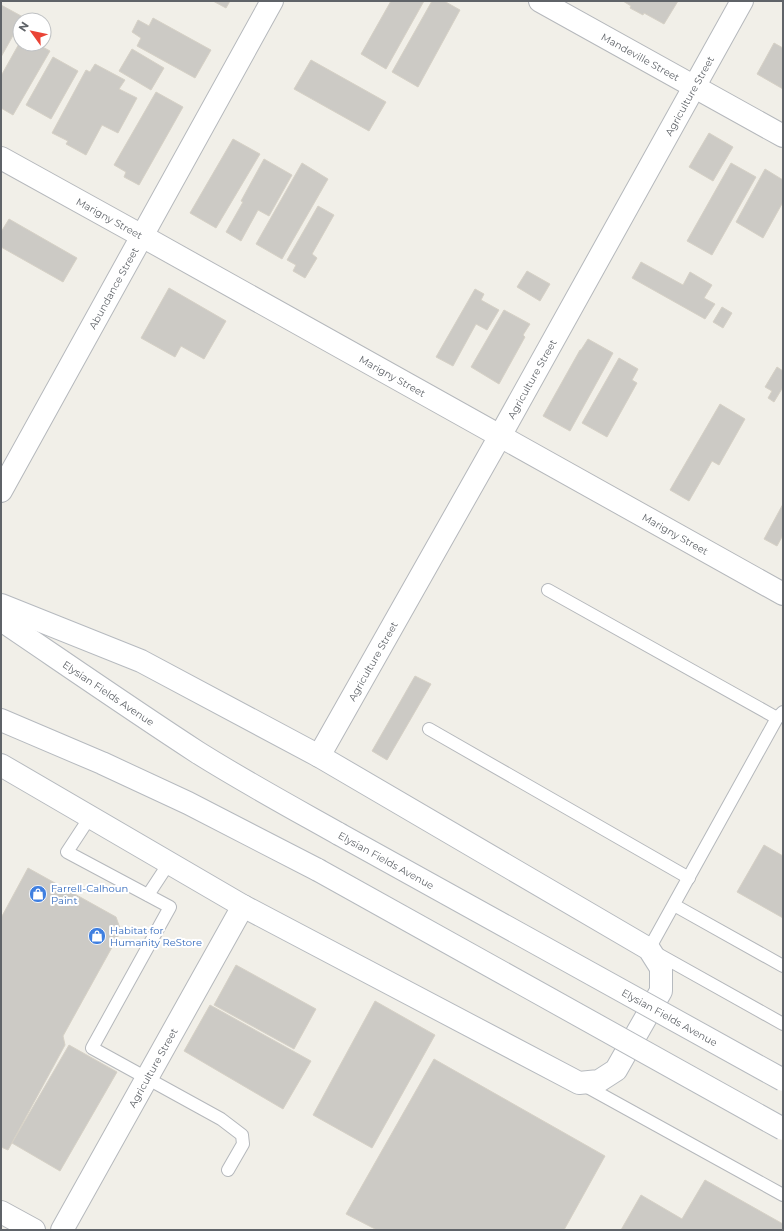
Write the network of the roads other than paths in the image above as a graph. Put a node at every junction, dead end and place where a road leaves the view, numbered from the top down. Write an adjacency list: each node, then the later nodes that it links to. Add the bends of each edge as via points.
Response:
1 (272, 1): 7 (main road, Abundance Street)
2 (540, 1): 4 (main road, Mandeville Street)
3 (742, 1): 4 (main road, Agriculture Street)
4 (695, 86): 5 (main road, Mandeville Street); 8 (main road, Agriculture Street)
5 (783, 136)
6 (1, 158): 7 (main road, Marigny Street)
7 (142, 236): 8 (main road, Marigny Street); 9 (main road, Abundance Street)
8 (500, 436): 11 (main road, Marigny Street); 17 (main road, Agriculture Street)
9 (1, 491)
10 (548, 590): 14 (lane)
11 (783, 594)
12 (1, 604): 17 (main road, via 141,661)
13 (1, 620): 29 (main road, Elysian Fields Avenue, bridge, via 136,712 267,794)
14 (780, 715): 21 (lane)
15 (1, 720): 31 (main road, bridge, via 180,799 318,870)
16 (428, 729): 21 (lane)
17 (319, 756): 25 (main road)
18 (1, 765): 19 (main road)
19 (90, 817): 20 (main road); 22 (lane, via 68,852)
20 (169, 862): 22 (lane); 24 (main road)
21 (689, 878): 23 (lane)
22 (148, 895): 28 (lane, via 170,907 92,1048)
23 (674, 905): 25 (lane); 26 (lane)
24 (243, 906): 28 (main road, Agriculture Street); 30 (main road)
25 (649, 949): 27 (lane); 30 (main road, via 661,968 661,991 616,1070 599,1081)
26 (783, 966)
27 (783, 1024)
28 (147, 1079): 32 (lane, via 221,1119 242,1135 243,1144); 36 (main road, Agriculture Street)
29 (783, 1080)
30 (580, 1083): 33 (lane)
31 (783, 1129)
32 (228, 1170)
33 (783, 1195)
34 (1, 1212): 35 (main road)
35 (34, 1230)
36 (62, 1230)

